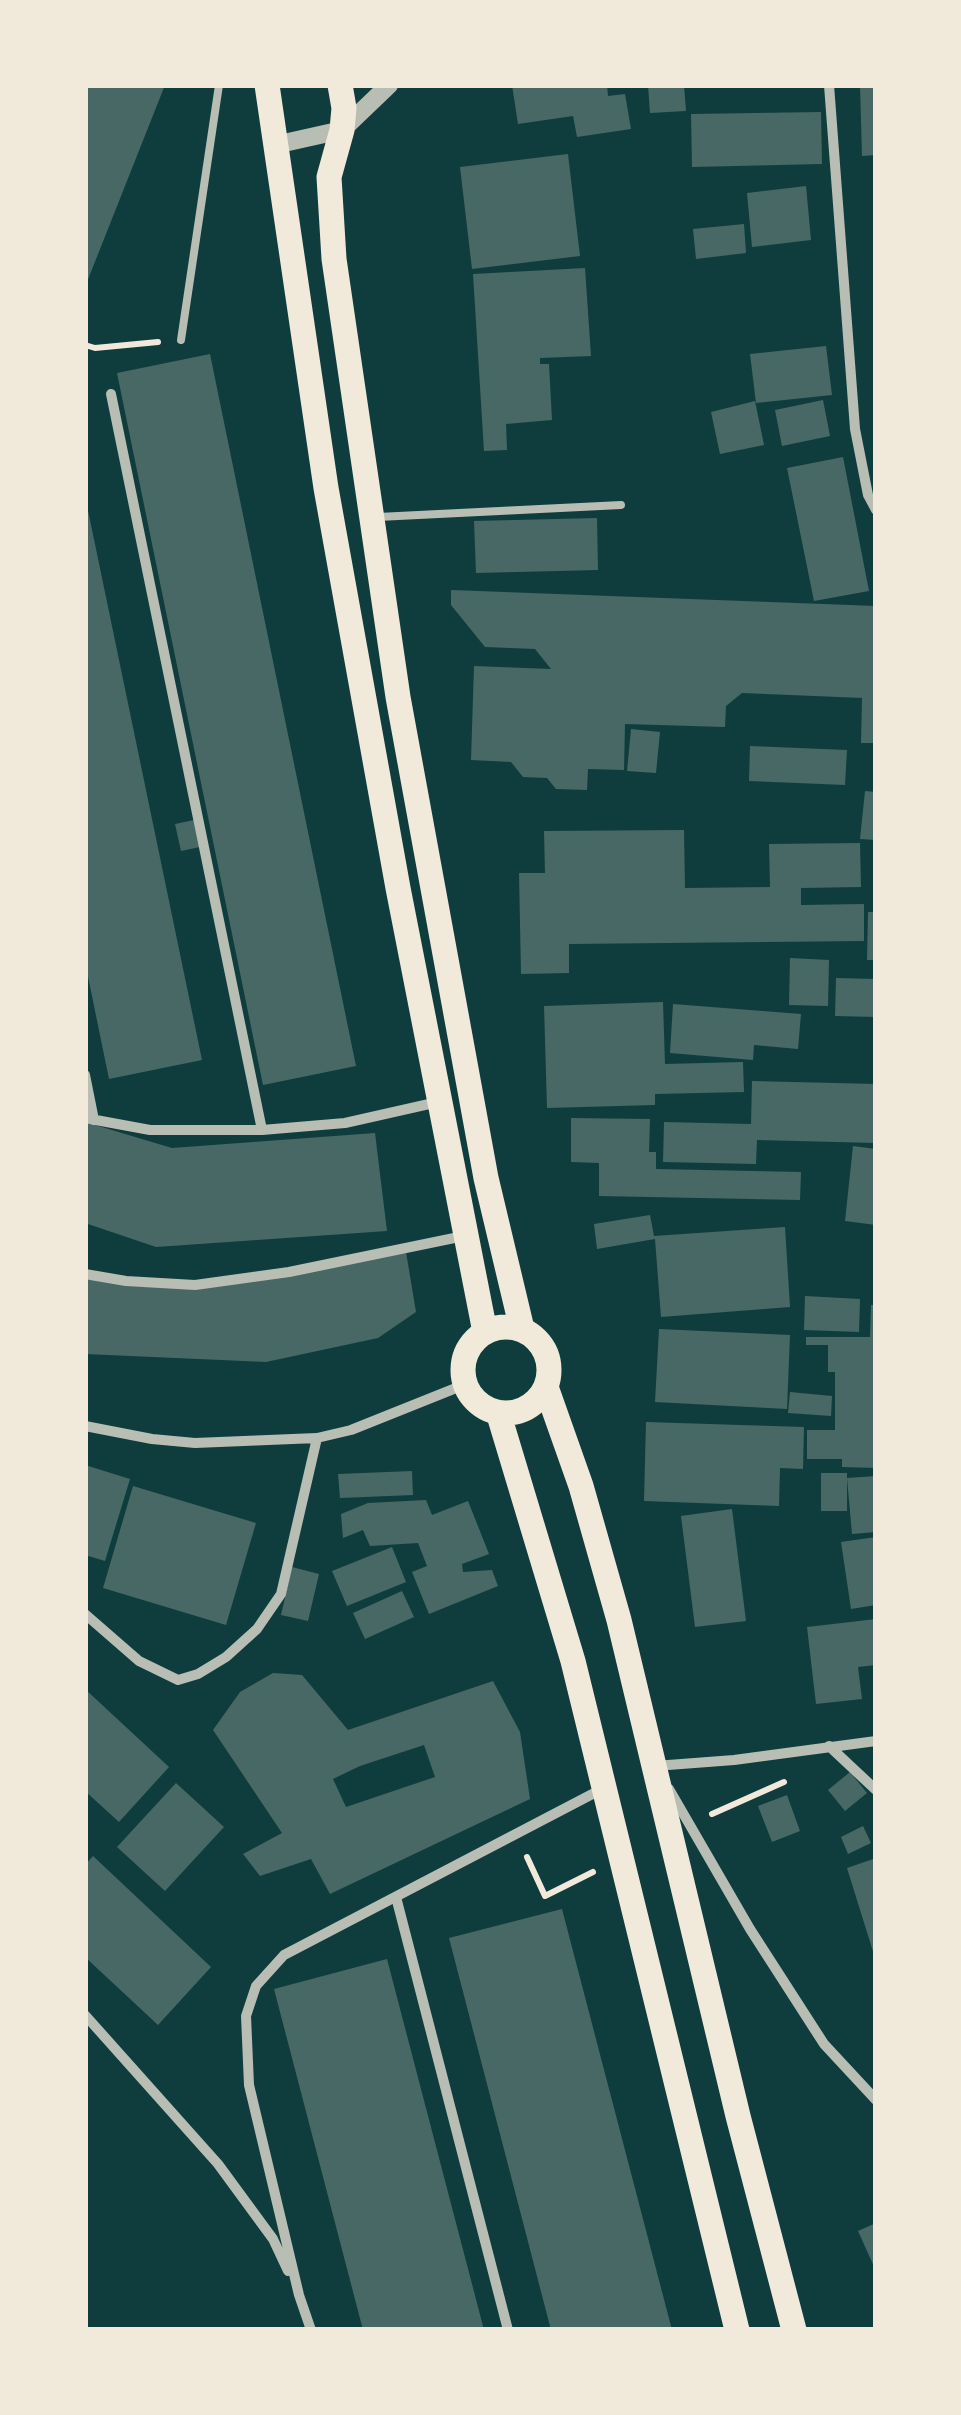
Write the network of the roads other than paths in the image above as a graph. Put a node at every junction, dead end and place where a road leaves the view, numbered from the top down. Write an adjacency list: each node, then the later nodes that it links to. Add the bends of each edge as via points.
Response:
1 (220, 85): 8 (lane)
2 (266, 85): 7 (main road)
3 (340, 85): 6 (main road)
4 (390, 85): 6 (street)
5 (829, 85): 11 (street, via 855,429)
6 (342, 130): 7 (street); 12 (main road, via 329,177 334,259)
7 (275, 145): 14 (main road, via 329,507)
8 (181, 340)
9 (111, 394): 16 (street)
10 (621, 505): 12 (lane)
11 (876, 510)
12 (373, 517): 19 (main road, via 428,873)
13 (85, 1075): 15 (street)
14 (439, 1102): 16 (street, via 345,1123); 17 (main road)
15 (89, 1119): 16 (street, via 150,1130)
16 (262, 1130)
17 (465, 1236): 18 (street, via 195,1286); 20 (main road)
18 (85, 1274)
19 (522, 1329): 20 (main road); 22 (main road, via 546,1353)
20 (485, 1332): 21 (main road, via 464,1360)
21 (466, 1384): 23 (main road, via 478,1402); 25 (street)
22 (546, 1388): 23 (main road, via 531,1405); 29 (main road, via 581,1486)
23 (498, 1412): 30 (main road, via 574,1661)
24 (85, 1426): 25 (street, via 196,1443)
25 (317, 1438): 26 (street, via 281,1594 257,1630 226,1657 178,1680 138,1661)
26 (85, 1614)
27 (876, 1741): 28 (street)
28 (829, 1746): 29 (street); 31 (street)
29 (655, 1764): 34 (street, via 824,2044); 39 (main road)
30 (604, 1788): 32 (street); 38 (main road)
31 (876, 1790)
32 (396, 1896): 35 (street, via 284,1955 256,1986 246,2016 249,2085); 37 (street)
33 (85, 2015): 35 (street, via 218,2164 274,2239)
34 (876, 2100)
35 (299, 2295): 36 (street)
36 (312, 2330)
37 (508, 2330)
38 (736, 2330)
39 (794, 2330)

